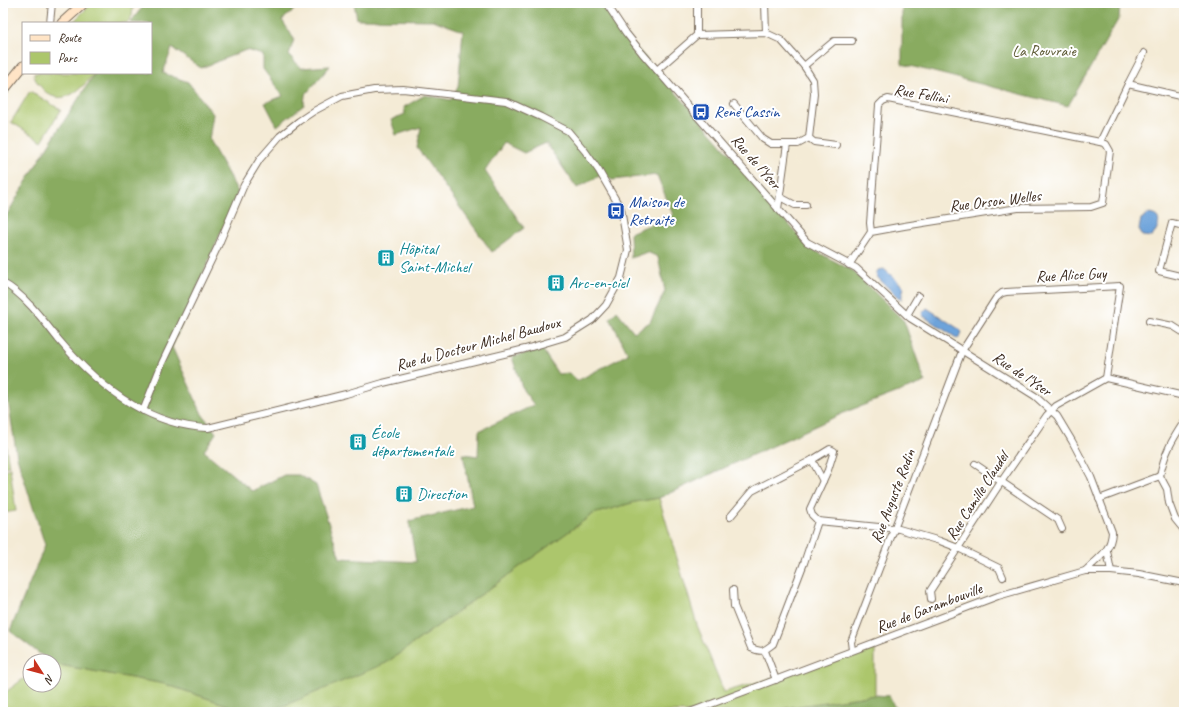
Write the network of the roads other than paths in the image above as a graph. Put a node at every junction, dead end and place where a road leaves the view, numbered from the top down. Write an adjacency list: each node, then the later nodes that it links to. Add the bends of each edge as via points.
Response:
1 (52, 3): 6 (street)
2 (84, 3): 7 (street)
3 (606, 3): 14 (street, Rue de l'Yser, via 626,33)
4 (697, 3): 9 (street)
5 (765, 3): 8 (street)
6 (50, 20)
7 (63, 22)
8 (766, 34): 9 (street); 12 (street, via 780,40)
9 (697, 35): 14 (street)
10 (852, 41): 12 (street, via 834,41)
11 (1144, 53): 15 (street)
12 (804, 66): 19 (street, via 813,80 814,94)
13 (22, 67): 16 (street)
14 (657, 70): 25 (street, Rue de l'Yser)
15 (1128, 84): 17 (street); 20 (street)
16 (3, 91)
17 (1184, 97)
18 (734, 104): 21 (street, via 762,139 771,144)
19 (809, 138): 21 (street, via 798,144); 22 (street, via 814,142)
20 (1100, 142): 27 (street, Rue Orson Welles, via 1106,144 1110,151 1103,203 1091,207 1018,208); 27 (street, Rue Fellini, via 883,101 879,105)
21 (787, 144): 23 (street)
22 (836, 145)
23 (780, 197): 24 (street, via 795,205); 25 (street)
24 (806, 205)
25 (778, 208): 28 (street, Rue de l'Yser, via 807,242)
26 (1184, 226): 29 (street, via 1172,223 1159,271)
27 (871, 232): 28 (street)
28 (849, 265): 32 (street, Rue de l'Yser, via 865,276)
29 (1184, 277)
30 (3, 283): 39 (street, Rue du Docteur Michel Baudoux, via 12,288 38,314 88,372)
31 (918, 296): 32 (street)
32 (907, 315): 35 (street, Rue de l'Yser)
33 (1149, 321): 34 (street)
34 (1183, 330)
35 (962, 351): 36 (street, Rue Alice Guy, via 996,298 1002,293 1120,286); 38 (street, Rue de l'Yser, via 1035,396); 49 (street, Rue Auguste Rodin)
36 (1106, 378): 37 (street); 38 (street, Rue Camille Claudel)
37 (1184, 396)
38 (1052, 410): 45 (street, Rue Camille Claudel); 46 (street, Rue de l'Yser, via 1075,446)
39 (143, 411): 39 (street, Rue du Docteur Michel Baudoux, via 180,425 208,428 566,337 592,320 606,305 621,278 628,250 621,209 600,171 568,131 506,101 402,89 374,90 342,96 299,121 280,136 260,159 244,185 162,363)
40 (1184, 422): 43 (street, via 1170,443)
41 (812, 460): 44 (street); 44 (street, via 830,449 834,451); 47 (street, via 752,491)
42 (975, 464): 45 (street)
43 (1160, 476): 46 (street); 51 (street, via 1175,518)
44 (823, 481): 48 (street, via 810,509)
45 (1000, 482): 50 (street, via 1058,520); 52 (street, Rue Camille Claudel)
46 (1099, 499): 53 (street, Rue de l'Yser, via 1112,532 1112,540)
47 (730, 517)
48 (818, 521): 49 (street); 61 (street, via 773,644)
49 (894, 529): 52 (street, via 940,540); 60 (street, Rue Auguste Rodin, via 851,642)
50 (1062, 529)
51 (1184, 530)
52 (958, 548): 56 (street, via 999,568); 59 (street, Rue Camille Claudel, via 930,591)
53 (1107, 551): 54 (street); 55 (street, Rue de l'Yser)
54 (1085, 571): 55 (street, Rue de Garambouville); 60 (street, Rue de Garambouville, via 998,596)
55 (1111, 571): 57 (street, Rue de Garambouville)
56 (1003, 577)
57 (1184, 583)
58 (733, 590): 61 (street, via 734,606 751,648)
59 (930, 599)
60 (852, 650): 62 (street, Rue de Garambouville)
61 (765, 651): 62 (street)
62 (776, 680): 63 (street, Rue de Garambouville)
63 (690, 712)

